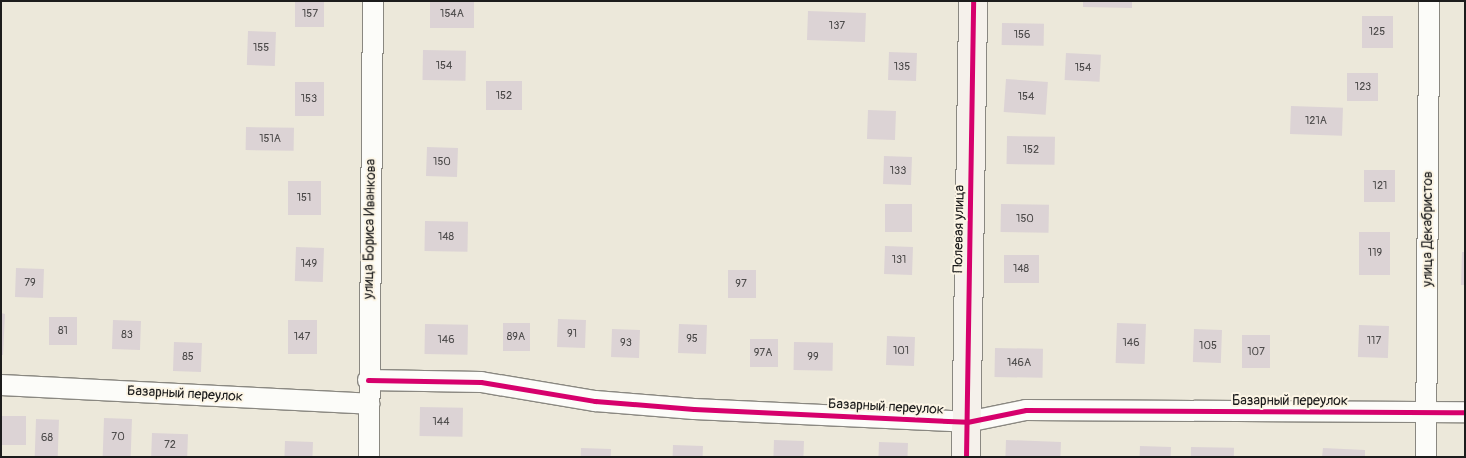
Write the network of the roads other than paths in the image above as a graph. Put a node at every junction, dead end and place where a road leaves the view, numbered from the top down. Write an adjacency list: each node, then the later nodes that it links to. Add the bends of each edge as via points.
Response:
1 (373, 1): 4 (street, улица Бориса Иванкова)
2 (973, 1): 9 (street, Полевая улица)
3 (1430, 1): 8 (street, улица Декабристов)
4 (368, 380): 6 (street, улица Бориса Иванкова); 9 (street, Базарный переулок, via 481,382 596,401 694,410)
5 (1, 384): 6 (street, Базарный переулок)
6 (370, 404): 10 (street, улица Бориса Иванкова)
7 (1465, 412): 8 (street, Базарный переулок)
8 (1427, 413): 9 (street, Базарный переулок, via 1026,410); 12 (street, улица Декабристов)
9 (967, 422): 11 (street, Полевая улица)
10 (369, 457)
11 (966, 457)
12 (1426, 457)

